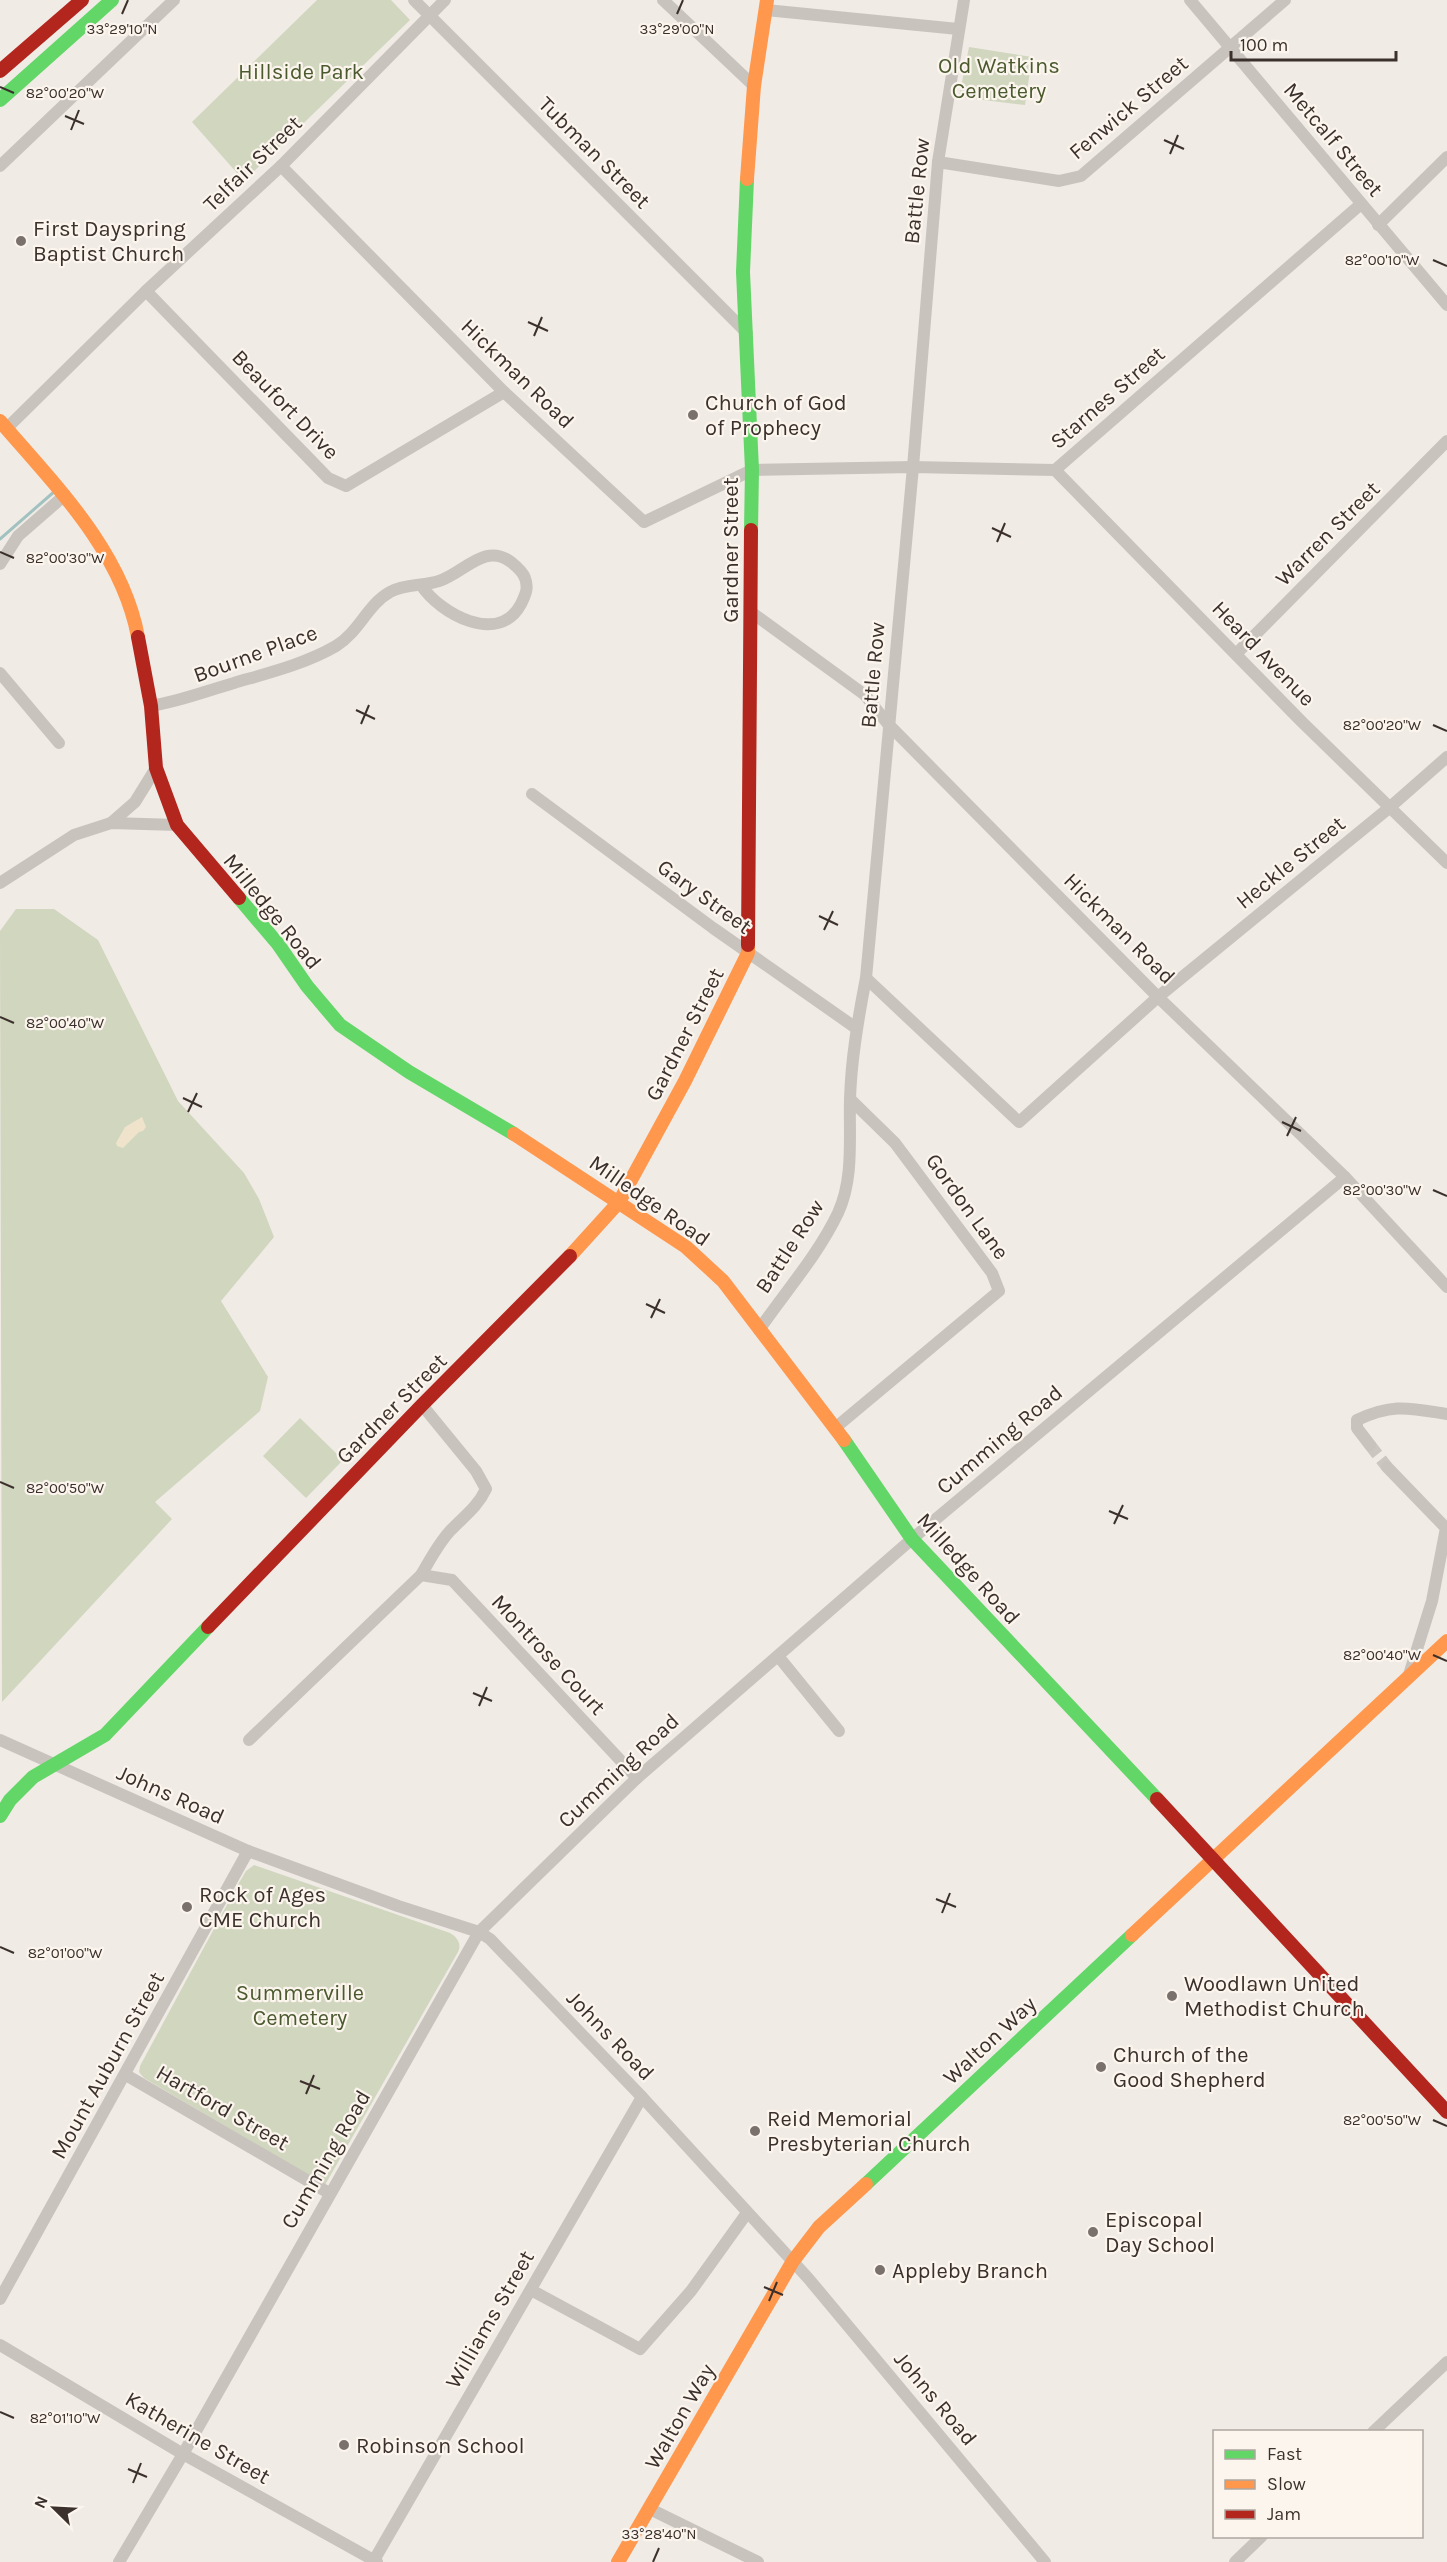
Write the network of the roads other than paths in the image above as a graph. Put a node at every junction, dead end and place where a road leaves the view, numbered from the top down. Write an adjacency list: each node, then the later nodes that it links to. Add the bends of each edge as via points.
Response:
1 (82, 0): 14 (main road)
2 (112, 0): 16 (main road)
3 (174, 0): 20 (street)
4 (414, 0): 11 (street, Tubman Street)
5 (446, 0): 11 (street, Telfair Street)
6 (663, 0): 15 (street)
7 (964, 0): 12 (street, Battle Row)
8 (1190, 0): 13 (street, Metcalf Street)
9 (1285, 0): 13 (street, Fenwick Street)
10 (767, 5): 12 (street); 15 (main road, Gardner Street)
11 (429, 16): 19 (street, Telfair Street); 25 (street, Tubman Street)
12 (958, 29): 18 (street, Battle Row)
13 (1231, 47): 18 (street, Fenwick Street, via 1081,176 1059,181); 21 (street, Metcalf Street)
14 (0, 71)
15 (754, 86): 25 (main road, Gardner Street, via 743,272)
16 (0, 100)
17 (1447, 157): 22 (street)
18 (938, 162): 29 (street, Battle Row)
19 (281, 165): 23 (street, Telfair Street); 26 (street, Hickman Road)
20 (0, 166)
21 (1361, 204): 22 (street, Metcalf Street); 31 (street, Starnes Street)
22 (1378, 225): 24 (street, Metcalf Street)
23 (146, 291): 26 (street, Beaufort Drive, via 328,478 345,486); 27 (street, Telfair Street)
24 (1447, 305)
25 (747, 333): 30 (main road, Gardner Street)
26 (504, 392): 30 (street, Hickman Road, via 644,522)
27 (3, 425): 32 (main road, Milledge Road)
28 (1447, 441): 36 (street, Warren Street)
29 (913, 467): 30 (street, Starnes Street); 31 (street, Starnes Street); 39 (street, Battle Row)
30 (752, 470): 35 (main road, Gardner Street)
31 (1055, 470): 36 (street, Heard Avenue)
32 (65, 495): 33 (street, via 18,536); 38 (main road, Milledge Road, via 116,575 136,627)
33 (0, 564)
34 (421, 585): 34 (street, Bourne Place, via 451,577 485,554 502,555 525,577 527,591 517,612 500,624 479,625 430,599); 38 (street, Bourne Place, via 392,591 376,602 358,627 337,645 292,666 186,700)
35 (752, 612): 39 (street, Hickman Road, via 866,695); 49 (main road, Gardner Street)
36 (1236, 654): 44 (street, Heard Avenue)
37 (0, 673): 40 (street)
38 (151, 706): 42 (main road, Milledge Road)
39 (888, 724): 50 (street, Battle Row); 51 (street, Hickman Road)
40 (59, 743)
41 (1447, 757): 44 (street, Heckle Street)
42 (156, 768): 45 (street, via 135,802); 46 (main road, Milledge Road)
43 (532, 794): 49 (street, Gary Street)
44 (1389, 808): 47 (street, Heard Avenue); 51 (street, Heckle Street)
45 (111, 823): 46 (street); 48 (street, via 74,835)
46 (177, 825): 55 (main road, Milledge Road, via 278,944 340,1025)
47 (1447, 863)
48 (0, 883)
49 (748, 953): 52 (street, Gary Street); 55 (main road, Gardner Street)
50 (867, 978): 51 (street, via 1019,1122); 52 (street, Battle Row)
51 (1158, 997): 54 (street, Hickman Road)
52 (856, 1028): 53 (street, Battle Row)
53 (850, 1099): 57 (street, Battle Row, via 850,1171 839,1212); 60 (street, Gordon Lane, via 896,1143 992,1273 999,1291)
54 (1345, 1177): 56 (street, Hickman Road); 64 (street, Cumming Road)
55 (619, 1202): 57 (main road, Milledge Road, via 686,1247 723,1281); 58 (main road, Gardner Street, via 543,1286)
56 (1447, 1287)
57 (759, 1330): 60 (main road, Milledge Road)
58 (422, 1405): 65 (street, via 486,1489 478,1504 435,1550); 72 (main road, Gardner Street, via 105,1735 81,1751)
59 (1447, 1414): 61 (street, via 1394,1407 1376,1411 1358,1420 1357,1428)
60 (835, 1428): 64 (main road, Milledge Road)
61 (1370, 1445)
62 (1387, 1467): 63 (street)
63 (1447, 1528): 68 (street, via 1432,1601)
64 (912, 1539): 67 (street, Cumming Road); 76 (main road, Milledge Road)
65 (421, 1575): 71 (street); 73 (street, Montrose Court, via 452,1580)
66 (1447, 1641): 68 (main road, Walton Way)
67 (778, 1656): 69 (street); 73 (street, Cumming Road)
68 (1408, 1678): 76 (main road, Walton Way)
69 (839, 1731)
70 (0, 1740): 72 (street, Johns Road)
71 (249, 1740)
72 (51, 1763): 74 (main road, Gardner Street, via 29,1779 7,1802); 75 (street, Johns Road)
73 (637, 1778): 77 (street, Cumming Road)
74 (0, 1816)
75 (248, 1851): 77 (street, Johns Road); 78 (street, Mount Auburn Street)
76 (1214, 1859): 80 (main road, Milledge Road); 83 (main road, Walton Way, via 819,2227)
77 (478, 1932): 79 (street, Johns Road, via 490,1939); 81 (street, Cumming Road)
78 (126, 2075): 81 (street, Hartford Street); 85 (street, Mount Auburn Street)
79 (642, 2097): 82 (street, Johns Road); 84 (street, Williams Street)
80 (1447, 2112)
81 (329, 2193): 89 (street, Cumming Road)
82 (747, 2213): 83 (street, Johns Road); 84 (street, via 691,2291 640,2349)
83 (793, 2261): 90 (main road, Walton Way); 96 (street, Johns Road)
84 (531, 2290): 92 (street, Williams Street)
85 (0, 2299)
86 (0, 2345): 89 (street, Katherine Street)
87 (1447, 2362): 88 (street)
88 (1375, 2430)
89 (183, 2454): 92 (street, Katherine Street); 93 (street, Cumming Road)
90 (650, 2509): 94 (main road, Walton Way); 95 (street)
91 (1260, 2538): 97 (street)
92 (375, 2561)
93 (119, 2562)
94 (618, 2562)
95 (758, 2562)
96 (1045, 2562)
97 (1234, 2562)

